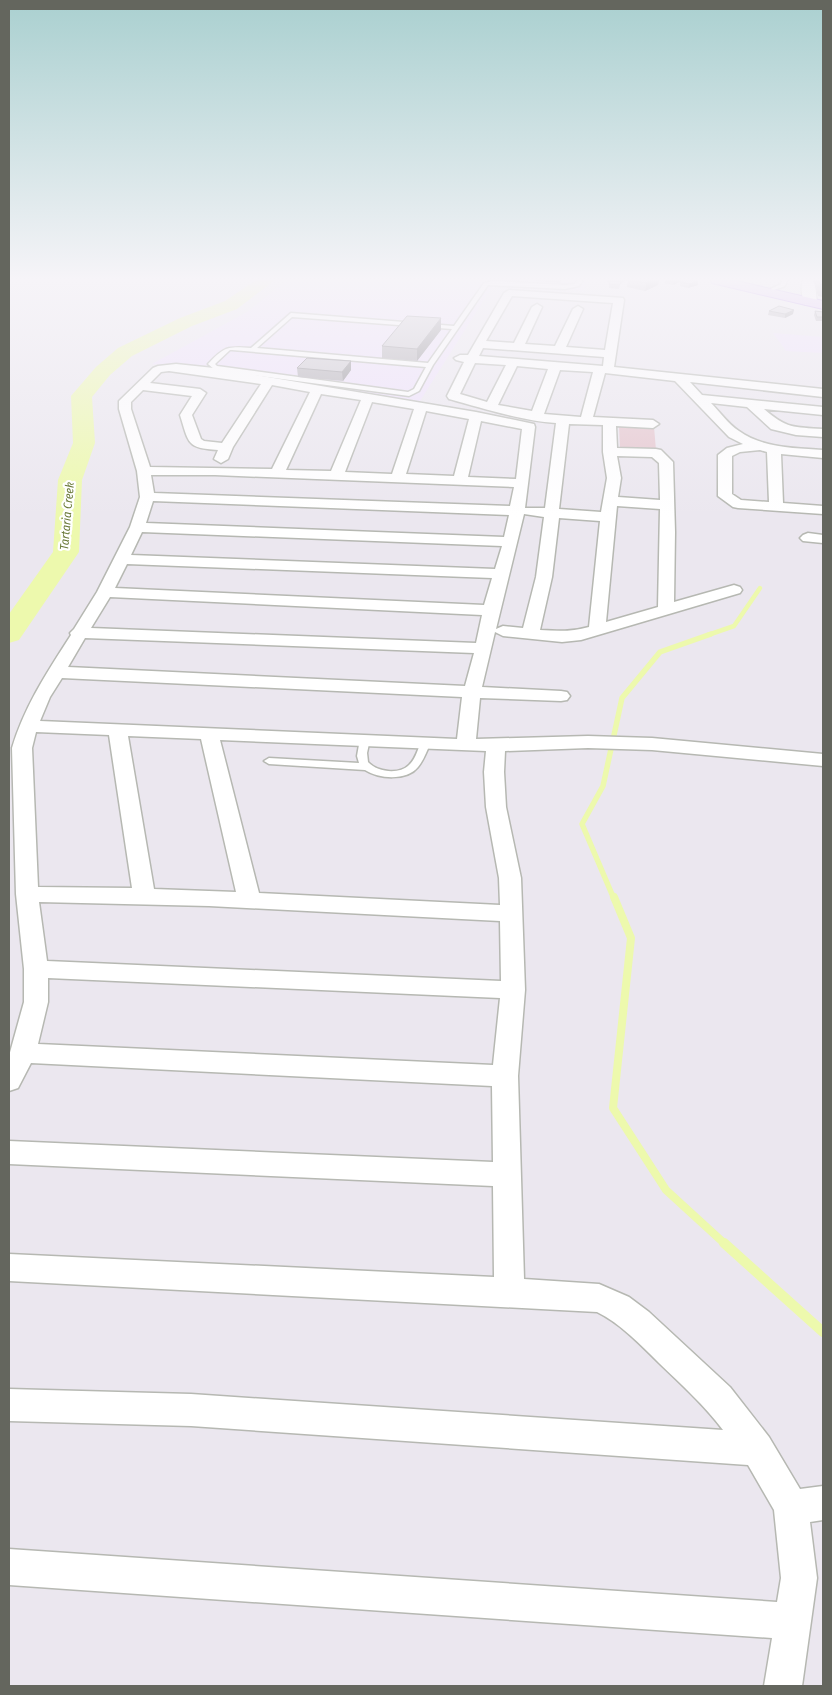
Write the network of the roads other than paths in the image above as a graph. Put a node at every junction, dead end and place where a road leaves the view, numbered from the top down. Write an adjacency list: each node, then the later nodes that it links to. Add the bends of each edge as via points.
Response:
1 (217, 359): 8 (lane, via 212,366 405,394 417,390)
2 (365, 359): 8 (lane)
3 (434, 359): 8 (lane)
4 (472, 359): 20 (street, via 454,396)
5 (473, 359): 7 (street)
6 (607, 359): 10 (street)
7 (513, 362): 9 (street); 20 (street)
8 (430, 365)
9 (555, 366): 10 (street); 23 (street)
10 (604, 370): 11 (street); 25 (street)
11 (680, 379): 15 (street); 17 (street)
12 (269, 381): 13 (street, via 165,368 157,370); 14 (street); 30 (street)
13 (142, 386): 30 (street, via 200,393 186,416 195,441 202,445); 34 (street, via 125,401 124,409)
14 (316, 389): 16 (street); 36 (street)
15 (823, 393)
16 (368, 398): 19 (street); 37 (street)
17 (697, 398): 18 (street); 29 (street, via 734,434)
18 (750, 403): 21 (street); 28 (street, via 776,426)
19 (421, 407): 22 (street); 38 (street)
20 (491, 407): 23 (street)
21 (823, 411)
22 (476, 416): 39 (street); 40 (street, via 529,427)
23 (536, 416): 24 (street)
24 (563, 420): 25 (street); 47 (street)
25 (586, 421): 26 (street)
26 (609, 422): 27 (street); 32 (street)
27 (653, 424)
28 (823, 433)
29 (758, 446): 31 (street); 44 (street, via 741,448 725,455 725,496 738,504)
30 (226, 447): 35 (street)
31 (774, 450): 33 (street); 44 (street)
32 (610, 452): 42 (street, via 614,478); 43 (street, via 656,453 666,462)
33 (823, 454)
34 (144, 471): 35 (street); 41 (street)
35 (216, 471): 36 (street)
36 (276, 474): 37 (street)
37 (336, 476): 38 (street)
38 (398, 478): 39 (street)
39 (460, 480): 40 (street)
40 (522, 483): 46 (street)
41 (148, 497): 46 (street); 49 (street)
42 (612, 501): 43 (street); 48 (street)
43 (666, 505): 56 (street)
44 (776, 507): 45 (street)
45 (823, 510)
46 (523, 511): 47 (street); 50 (street)
47 (552, 513): 48 (street); 60 (street, via 544,577)
48 (608, 517): 58 (street)
49 (137, 526): 50 (street); 51 (street)
50 (511, 542): 52 (street)
51 (122, 558): 52 (street); 54 (street)
52 (502, 574): 55 (street)
53 (734, 590): 56 (street)
54 (104, 592): 55 (street); 59 (street)
55 (492, 610): 61 (street)
56 (666, 611): 58 (street)
57 (503, 631): 60 (street)
58 (597, 631): 60 (street, via 571,637)
59 (78, 633): 61 (street); 62 (street)
60 (530, 634)
61 (484, 648): 63 (street)
62 (55, 672): 63 (street); 65 (street)
63 (472, 692): 64 (street); 70 (street)
64 (562, 696)
65 (28, 726): 66 (street); 75 (street, via 22,748)
66 (118, 731): 67 (street); 76 (street)
67 (209, 734): 68 (street); 77 (street)
68 (366, 739): 69 (street); 74 (lane, via 362,761)
69 (426, 742): 70 (street); 74 (lane, via 407,772 374,771)
70 (466, 744): 71 (street)
71 (496, 746): 72 (street, via 588,742 652,744); 78 (street, via 496,807 510,878)
72 (823, 760)
73 (269, 761): 74 (lane)
74 (366, 766)
75 (28, 894): 76 (street); 79 (street)
76 (144, 895): 77 (street)
77 (249, 899): 78 (street)
78 (511, 914): 80 (street)
79 (36, 969): 80 (street); 81 (street, via 36,1002)
80 (513, 990): 82 (street)
81 (23, 1053): 82 (street); 83 (street)
82 (505, 1076): 85 (street)
83 (9, 1081)
84 (9, 1153): 85 (street)
85 (508, 1175): 87 (street)
86 (9, 1268): 87 (street)
87 (509, 1292): 89 (street, via 600,1298 618,1307 719,1398)
88 (9, 1405): 89 (street, via 191,1410)
89 (757, 1449): 91 (street)
90 (823, 1503): 91 (street)
91 (791, 1507): 93 (street, via 800,1578)
92 (9, 1567): 93 (street)
93 (792, 1621): 94 (street)
94 (783, 1686)

